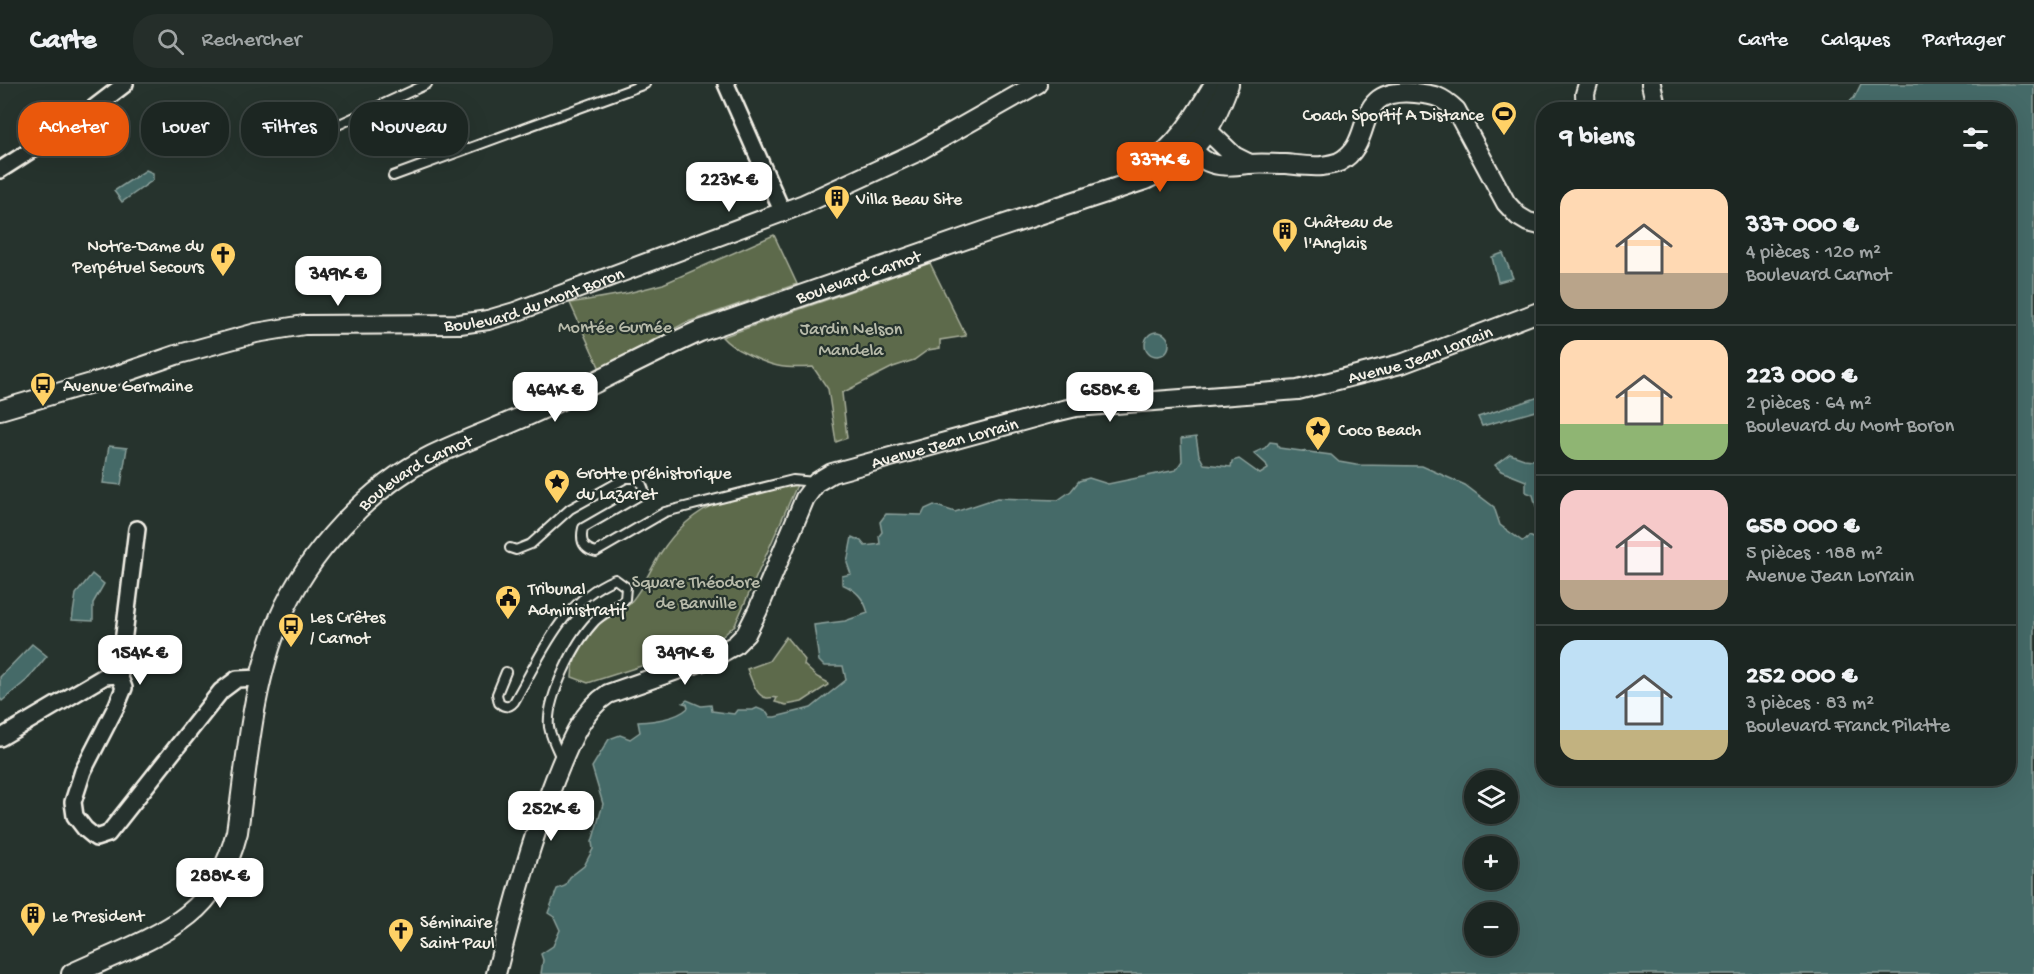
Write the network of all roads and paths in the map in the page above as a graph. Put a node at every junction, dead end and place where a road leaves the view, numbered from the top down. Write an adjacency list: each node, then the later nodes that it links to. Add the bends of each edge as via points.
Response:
1 (125, 84): 16 (street, via 78,120)
2 (427, 84): 12 (lane)
3 (645, 84): 17 (lane)
4 (726, 84): 19 (street)
5 (1037, 84): 19 (street, Boulevard du Mont Boron, via 917,152)
6 (1215, 84): 13 (main road, Boulevard Carnot)
7 (1228, 84): 13 (main road, Boulevard Carnot, via 1219,108)
8 (1588, 84): 10 (street)
9 (1651, 84): 11 (street)
10 (1586, 102)
11 (1655, 102)
12 (338, 125)
13 (1197, 130): 14 (main road, Boulevard Carnot); 15 (street); 18 (main road, Boulevard Carnot)
14 (1193, 150): 15 (street, via 1210,163 1222,166); 18 (main road, Boulevard Carnot, via 1169,168)
15 (1250, 164): 20 (street, via 1337,163 1349,156 1359,141 1367,112 1378,100 1401,92 1431,95 1443,98 1456,110 1506,203 1518,216)
16 (0, 170)
17 (393, 176)
18 (1115, 188): 28 (main road, Boulevard Carnot, via 700,331 543,408 431,457 377,493 312,560 280,618)
19 (783, 213): 22 (street, Boulevard du Mont Boron, via 488,320 460,324 304,325 256,333)
20 (1536, 224)
21 (1536, 313): 23 (street, Avenue Jean Lorrain, via 1404,363 1348,379 1298,390 1076,408 859,465)
22 (0, 410)
23 (817, 482): 25 (lane, via 793,480 666,512 596,552 589,550 583,545 583,528 642,494 640,480 627,478 570,509 531,544 516,550); 30 (street, via 805,498 746,634 714,657 608,694 584,720)
24 (136, 529): 27 (street)
25 (510, 548)
26 (506, 672): 30 (lane, via 497,694 499,703 506,707 514,702 570,609 600,585 615,579 626,587 625,599 596,621 574,648 559,683 549,712 549,726)
27 (119, 675): 28 (street, via 124,688 83,771 73,802 75,816 96,838 108,834 221,691 237,679); 29 (street, via 105,676)
28 (261, 678): 31 (main road, Boulevard Carnot, via 237,832 219,878 189,915)
29 (0, 738)
30 (563, 762): 32 (street, via 528,853)
31 (72, 974)
32 (496, 974)

